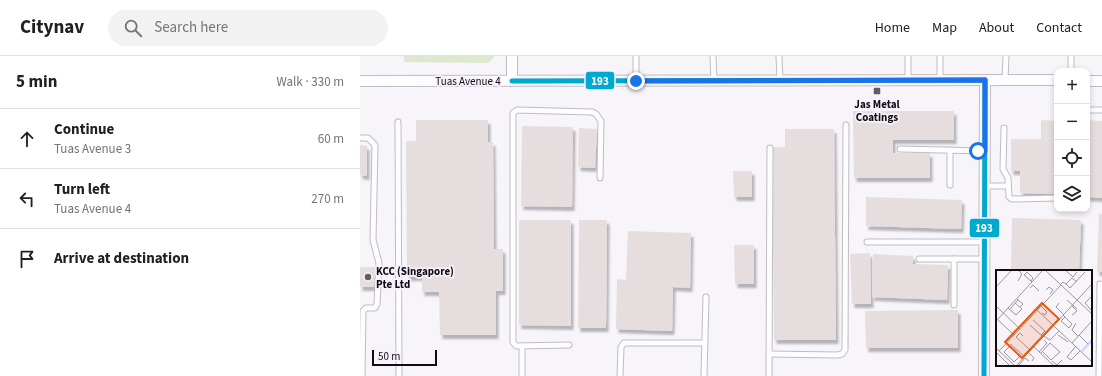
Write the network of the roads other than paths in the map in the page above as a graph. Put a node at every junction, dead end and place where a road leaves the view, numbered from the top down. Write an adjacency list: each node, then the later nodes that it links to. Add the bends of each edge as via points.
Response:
1 (512, 56): 17 (street)
2 (636, 56): 18 (lane)
3 (713, 56): 19 (lane)
4 (780, 56): 10 (lane)
5 (908, 56): 11 (lane)
6 (940, 56): 12 (lane)
7 (1006, 56): 14 (lane)
8 (1071, 56): 9 (lane)
9 (1072, 68)
10 (780, 80): 11 (street, Tuas Avenue 4); 19 (street, Tuas Avenue 4)
11 (908, 80): 12 (street, Tuas Avenue 4)
12 (940, 80): 13 (street, Tuas Avenue 4)
13 (985, 80): 14 (street, Tuas Avenue 4); 31 (street)
14 (1005, 80): 15 (street, Tuas Avenue 4)
15 (1054, 80)
16 (360, 81): 17 (street, Tuas Avenue 4)
17 (512, 81): 18 (street, Tuas Avenue 4)
18 (636, 81): 19 (street, Tuas Avenue 4)
19 (714, 81)
20 (1090, 81): 21 (street)
21 (1102, 81)
22 (1090, 110): 23 (lane)
23 (1102, 110)
24 (398, 122): 52 (lane)
25 (846, 125): 49 (lane, via 845,350 838,355)
26 (1004, 128): 35 (lane, via 1003,169 1008,178)
27 (360, 138): 45 (lane, via 368,138 375,145 373,240 379,266 377,304 375,308 366,308 363,311)
28 (770, 148): 49 (lane)
29 (900, 149): 30 (lane)
30 (950, 150): 31 (lane); 33 (lane)
31 (985, 151): 34 (street)
32 (600, 178): 48 (lane, via 601,121 596,114 517,110 513,113 513,340 516,346)
33 (950, 185)
34 (984, 186): 35 (lane); 38 (street)
35 (1008, 186): 36 (lane, via 1008,196 1012,199)
36 (1054, 198)
37 (867, 242): 38 (lane)
38 (984, 242): 41 (street)
39 (919, 259): 40 (lane)
40 (954, 259): 41 (lane); 44 (lane)
41 (984, 259): 57 (street)
42 (1100, 284): 50 (lane)
43 (706, 297): 46 (lane)
44 (954, 305)
45 (361, 336): 51 (lane)
46 (705, 343): 54 (lane, via 624,343 621,347); 55 (lane)
47 (569, 345): 48 (lane)
48 (522, 346): 53 (lane)
49 (769, 354): 56 (lane)
50 (1101, 356): 58 (lane)
51 (362, 376)
52 (399, 376)
53 (522, 376)
54 (620, 376)
55 (704, 376)
56 (769, 376)
57 (984, 376)
58 (1099, 376)

